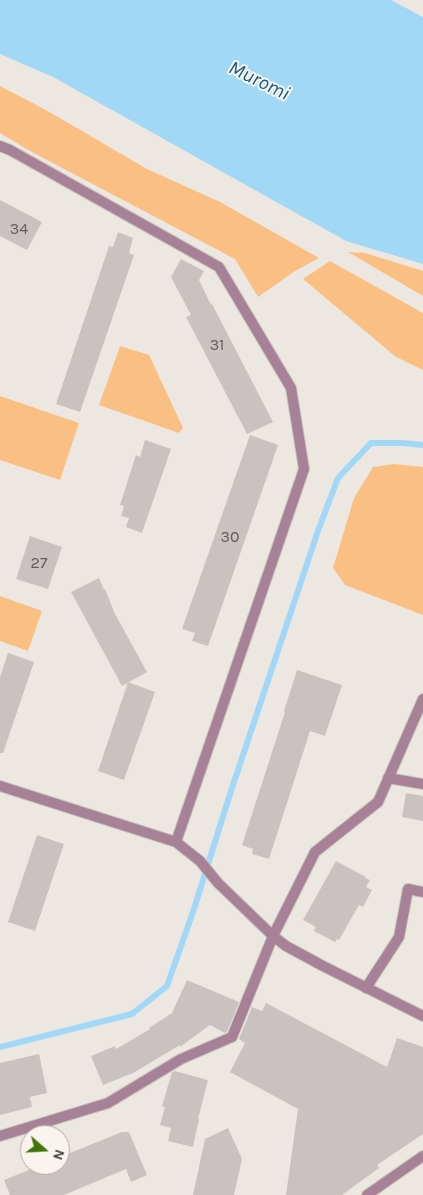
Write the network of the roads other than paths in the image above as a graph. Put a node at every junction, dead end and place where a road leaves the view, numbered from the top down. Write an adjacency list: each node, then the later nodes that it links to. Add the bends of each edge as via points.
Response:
1 (0, 146): 6 (street, via 219,267 291,388 304,469)
2 (423, 699): 3 (street)
3 (388, 778): 4 (street); 8 (street, via 378,802 315,852)
4 (423, 784)
5 (0, 786): 6 (street)
6 (176, 842): 8 (street)
7 (423, 892): 9 (street, via 408,889 399,937)
8 (273, 936): 9 (street); 11 (street, via 232,1037 181,1059 108,1103)
9 (366, 988): 10 (street)
10 (423, 1016)
11 (0, 1136)
12 (423, 1156): 13 (street)
13 (368, 1195)

